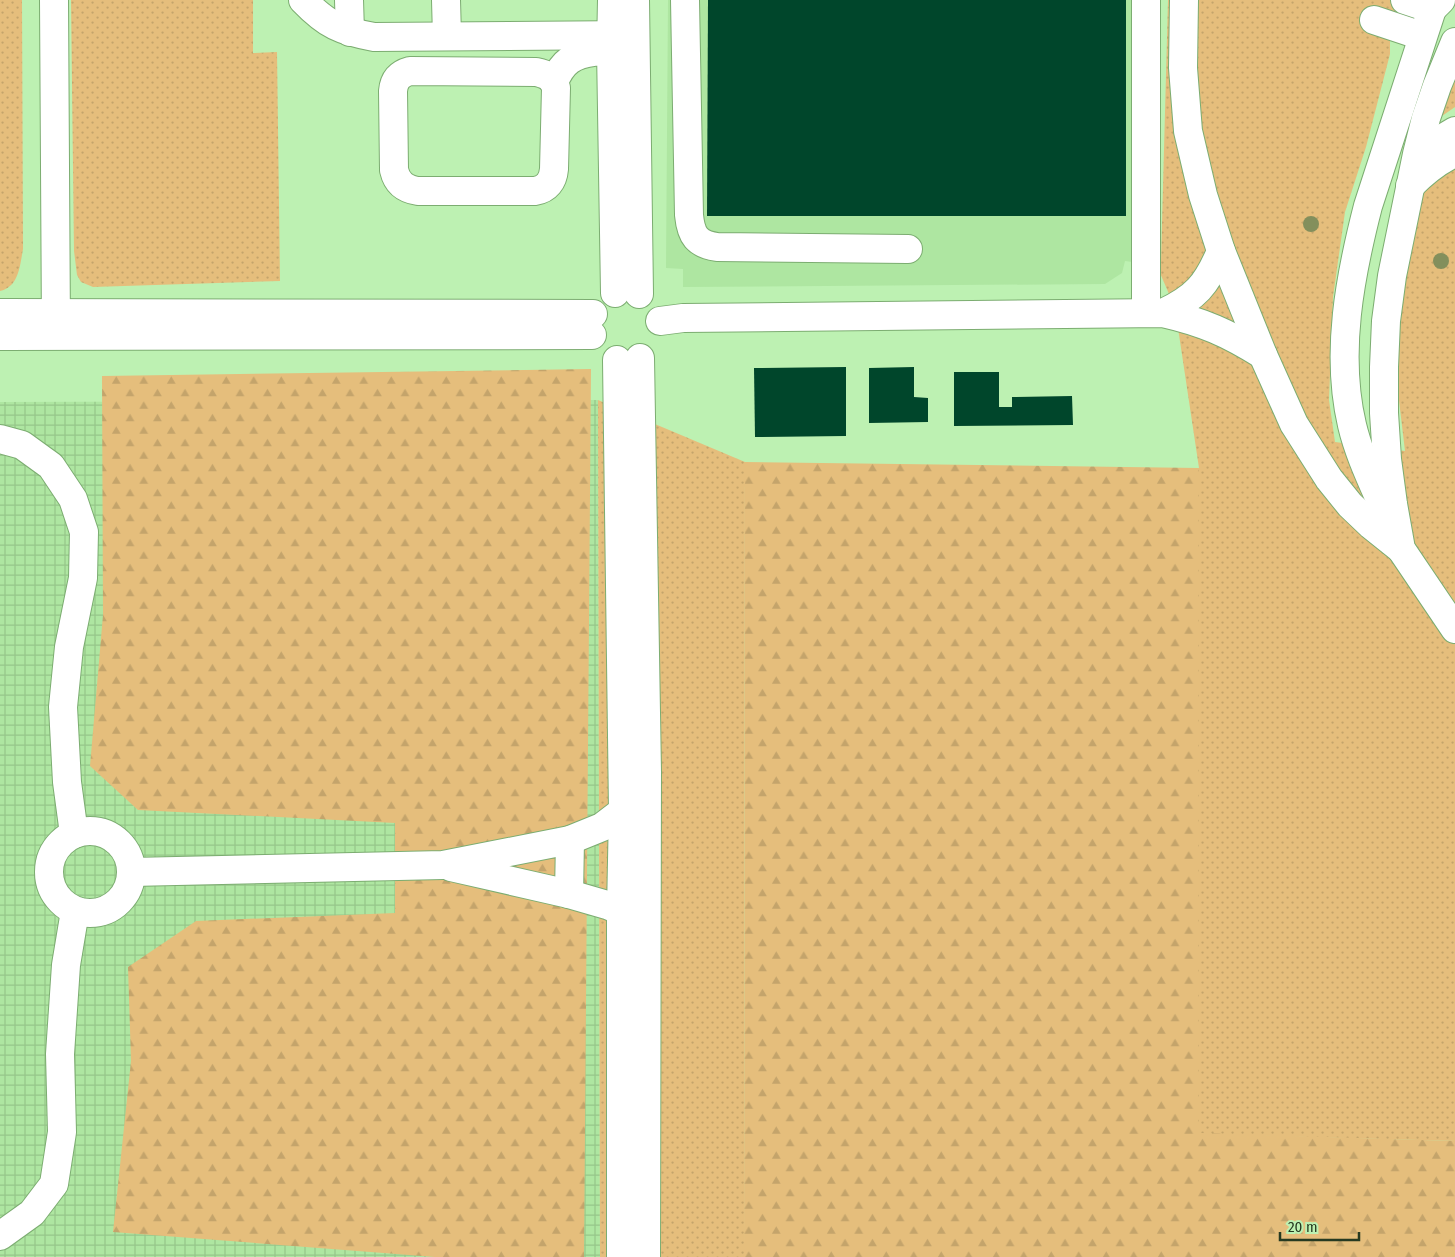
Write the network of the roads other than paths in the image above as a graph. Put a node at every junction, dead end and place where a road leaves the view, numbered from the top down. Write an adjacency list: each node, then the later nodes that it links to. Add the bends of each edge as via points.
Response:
1 (54, 0): 30 (street)
2 (303, 0): 13 (street, via 316,14)
3 (350, 0): 13 (street)
4 (446, 0): 14 (street)
5 (612, 0): 16 (street)
6 (635, 0): 16 (street)
7 (685, 0): 23 (street, via 689,215 690,228 696,238 706,245 718,247)
8 (1146, 0): 27 (street)
9 (1184, 0): 24 (street, via 1183,68 1188,131 1203,196)
10 (1405, 0): 11 (street)
11 (1436, 3): 15 (street)
12 (1374, 20): 15 (street)
13 (350, 32): 14 (street, via 374,37)
14 (447, 36): 16 (street)
15 (1422, 36): 35 (street, via 1359,241 1348,312 1346,350 1346,388 1352,425 1363,462)
16 (623, 42): 18 (street, via 576,56 562,67); 25 (street)
17 (1455, 42): 21 (street, via 1426,118)
18 (554, 82): 18 (street, via 549,76 536,72 403,73 397,77 393,91 394,170 399,182 418,191 541,190 554,176)
19 (1455, 131): 21 (street)
20 (1455, 153): 22 (street, via 1428,168)
21 (1417, 154): 22 (street)
22 (1410, 186): 35 (street, via 1392,276 1384,367 1387,459)
23 (908, 249)
24 (1221, 251): 27 (street, via 1199,290 1182,304); 32 (street)
25 (627, 294): 28 (street, via 648,301); 29 (street, via 602,301)
26 (0, 313): 30 (street)
27 (1154, 313): 28 (street, via 682,318); 32 (street, via 1189,319 1215,328)
28 (660, 322): 33 (street, via 656,343 649,352)
29 (593, 324): 30 (street); 33 (street, via 597,346 606,355)
30 (56, 325): 31 (street)
31 (0, 336)
32 (1262, 355): 35 (street, via 1294,424 1329,479 1361,516)
33 (629, 359): 37 (street); 47 (street, via 647,772)
34 (0, 439): 38 (street, via 22,445 51,466 73,499 84,532 83,578 68,647 63,707)
35 (1401, 549): 36 (street)
36 (1455, 629)
37 (623, 811): 39 (street, via 602,827); 43 (street)
38 (74, 834): 41 (street, via 90,831 106,834 119,842 128,856); 44 (street, via 60,844 51,857 48,873 52,889 61,902)
39 (570, 840): 40 (street); 42 (street)
40 (443, 865): 41 (street); 42 (street)
41 (131, 872): 44 (street, via 128,888 120,901 106,911 91,914)
42 (569, 894): 43 (street)
43 (621, 910): 46 (street)
44 (75, 911): 45 (street, via 66,965 60,1054 62,1132 54,1184 32,1213)
45 (0, 1236)
46 (621, 1257)
47 (646, 1257)

